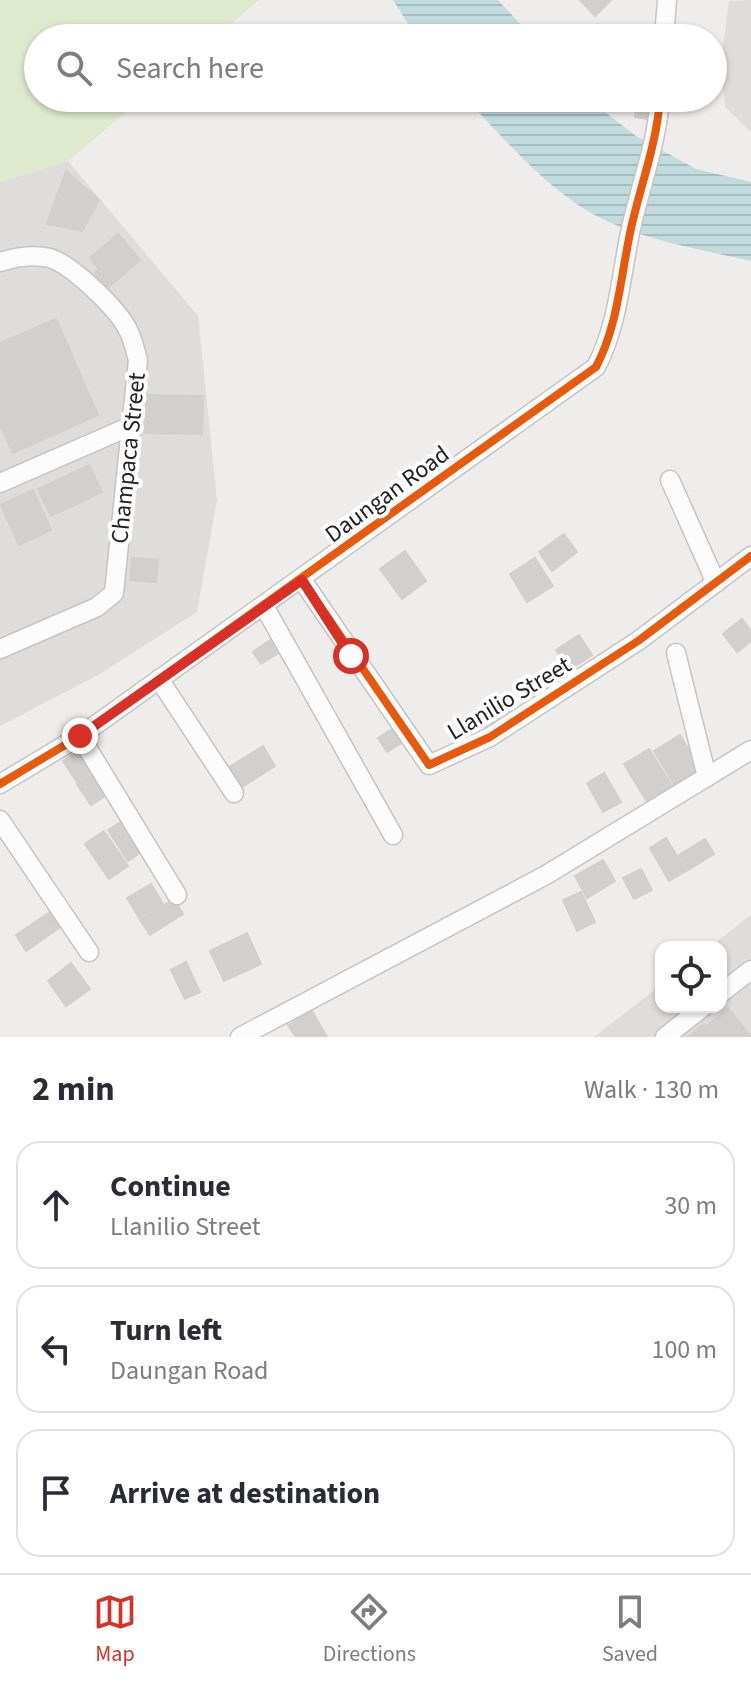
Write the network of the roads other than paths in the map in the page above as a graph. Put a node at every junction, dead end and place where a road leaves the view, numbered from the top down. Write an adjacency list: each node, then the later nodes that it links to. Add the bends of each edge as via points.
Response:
1 (665, 2): 2 (street)
2 (664, 24)
3 (659, 112): 9 (street, Daungan Road, via 608,345 596,367)
4 (0, 262): 5 (street, Champaca Street, via 52,259 121,317 138,360)
5 (133, 425): 7 (street); 12 (street, Champaca Street, via 114,593)
6 (670, 480): 10 (street)
7 (0, 483)
8 (751, 556): 10 (street, Llanilio Street)
9 (302, 580): 10 (street, Llanilio Street, via 429,765 490,737 638,641); 11 (street, Daungan Road)
10 (716, 583)
11 (264, 606): 14 (street, Daungan Road); 21 (street)
12 (0, 649)
13 (676, 653): 17 (street)
14 (159, 679): 15 (street, Daungan Road); 19 (street)
15 (80, 736): 18 (street, Daungan Road); 22 (street)
16 (751, 750): 17 (street)
17 (707, 777): 27 (street, via 546,875)
18 (0, 784)
19 (234, 793)
20 (0, 820): 23 (street)
21 (393, 835)
22 (177, 895)
23 (89, 952)
24 (751, 970): 25 (street)
25 (727, 988)
26 (695, 1013): 28 (street)
27 (240, 1037)
28 (665, 1037)

